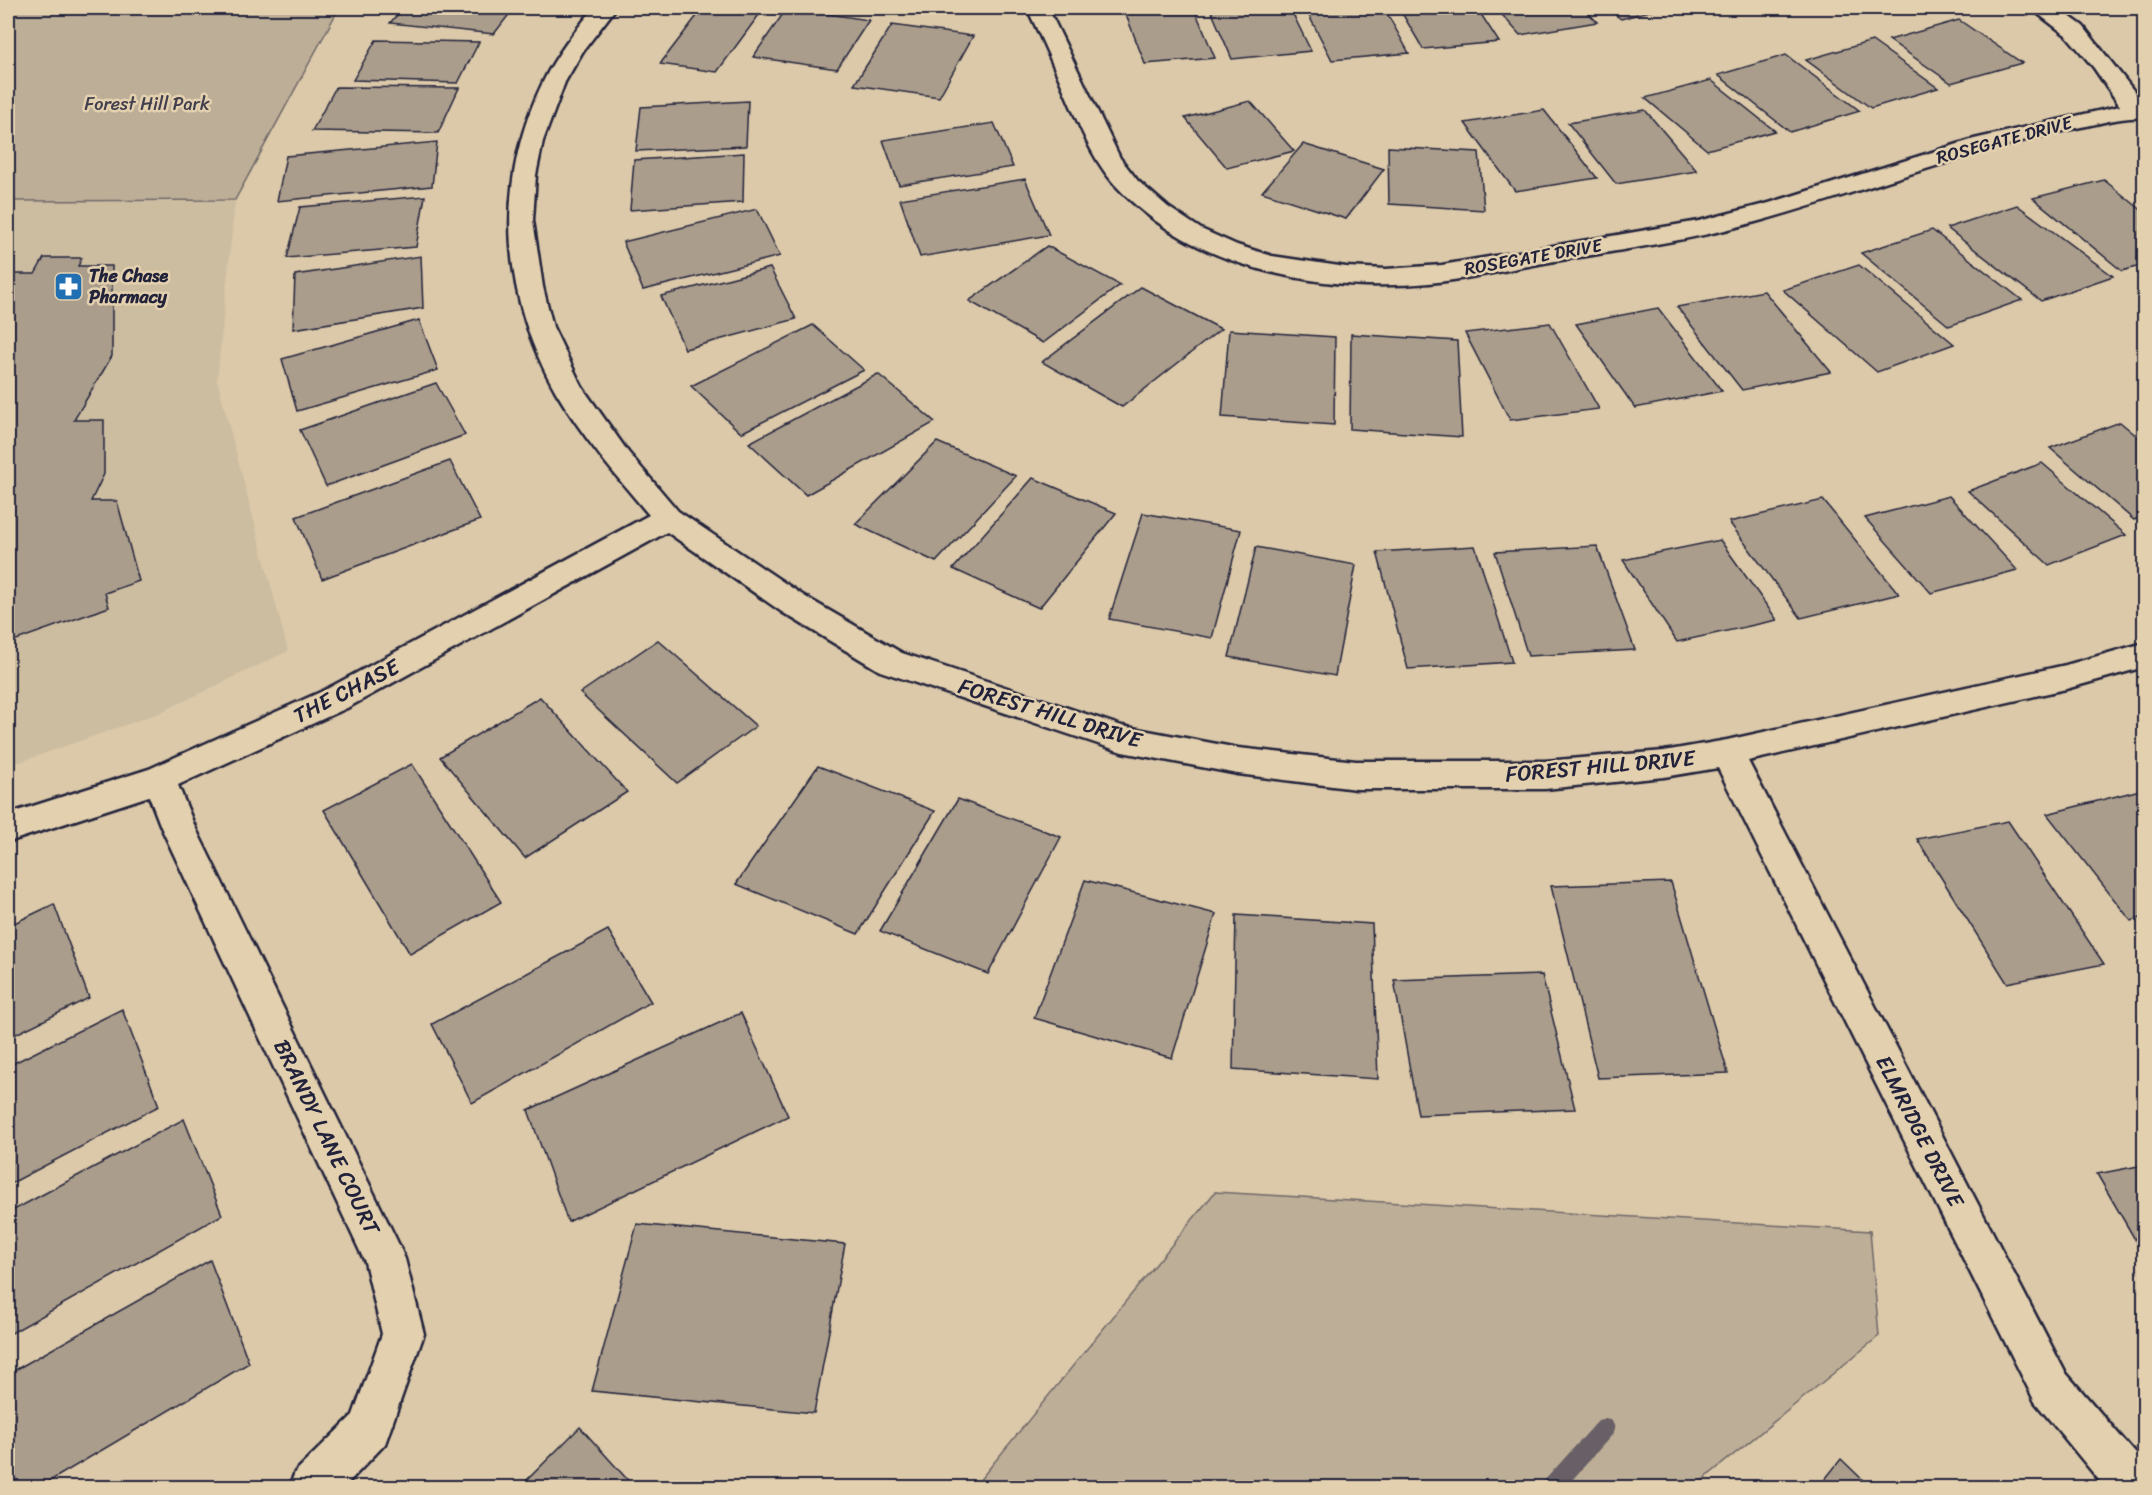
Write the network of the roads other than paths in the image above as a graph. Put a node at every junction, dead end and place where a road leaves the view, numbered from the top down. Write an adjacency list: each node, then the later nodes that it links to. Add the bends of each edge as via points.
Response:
1 (605, 8): 5 (street, FOREST HILL DRIVE, via 573,49 554,82 531,141 524,175 522,231 540,327 570,390 618,459)
2 (1038, 8): 4 (street, ROSEGATE DRIVE, via 1104,152 1134,191 1164,216 1211,243 1250,259 1329,273 1428,275 1687,231 1748,217 1983,144 2071,121)
3 (2045, 8): 4 (street, via 2074,32)
4 (2140, 110)
5 (668, 518): 7 (street, FOREST HILL DRIVE, via 793,604 891,662 1122,739 1238,761 1356,775 1545,775 1664,764); 8 (street, THE CHASE, via 336,699)
6 (2145, 655): 7 (street, FOREST HILL DRIVE, via 2066,677)
7 (1728, 753): 10 (street, ELMRIDGE DRIVE, via 2050,1387 2119,1469)
8 (159, 779): 9 (street, THE CHASE); 11 (street, BRANDY LANE COURT, via 178,827 385,1259 403,1334 370,1429)
9 (8, 828)
10 (2145, 1481)
11 (311, 1488)

